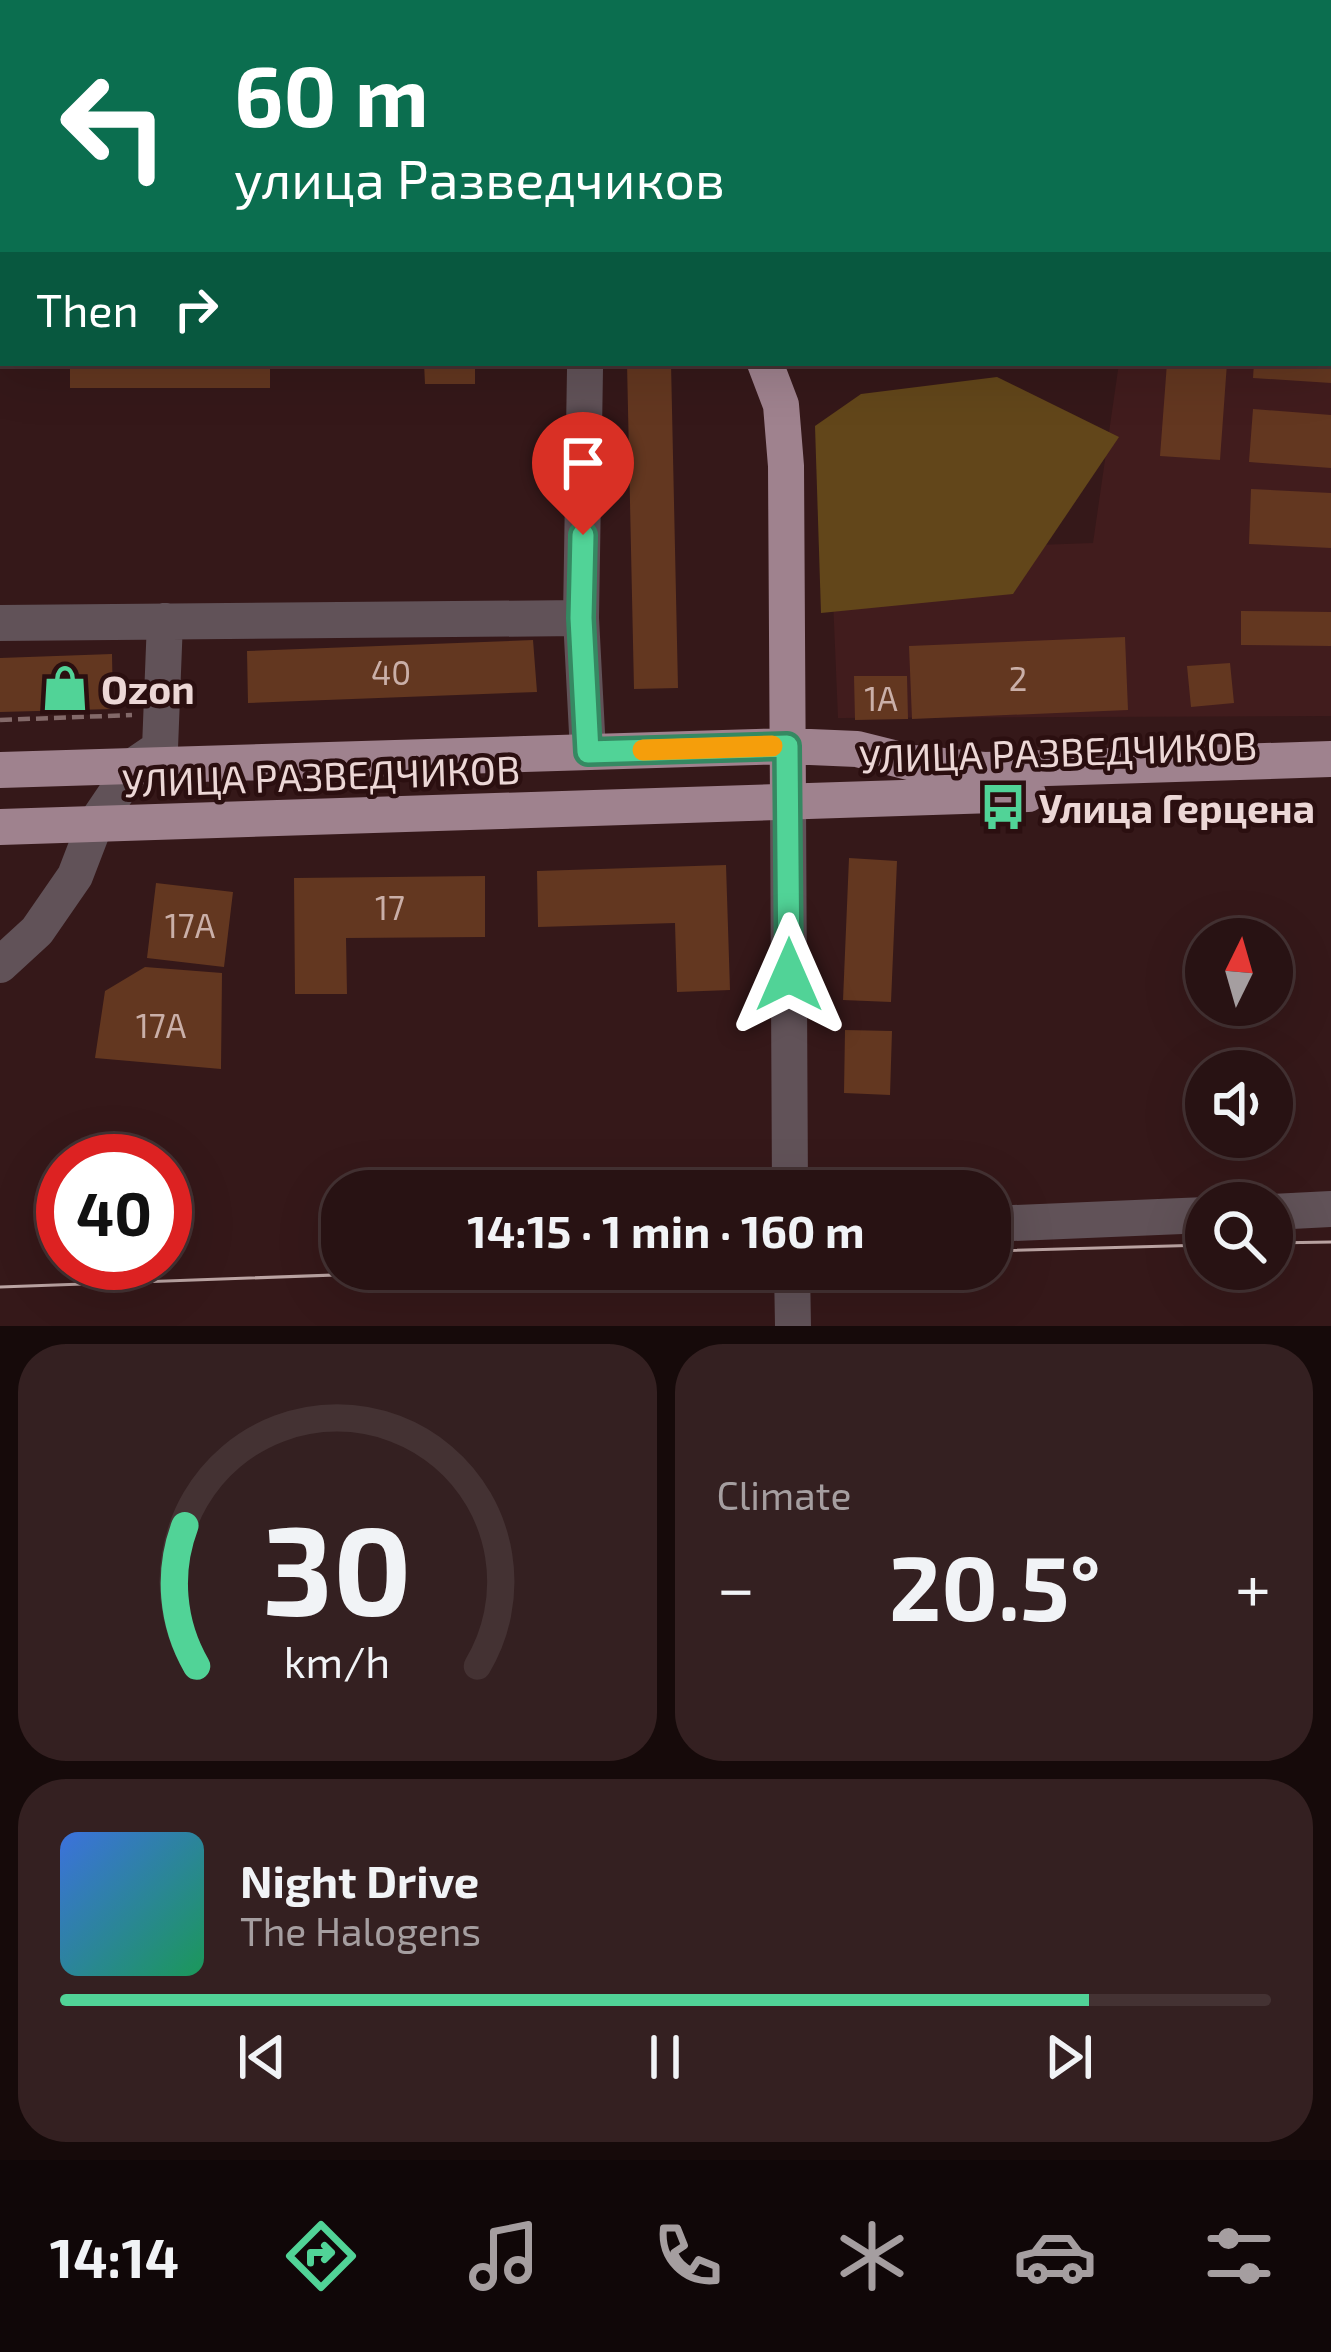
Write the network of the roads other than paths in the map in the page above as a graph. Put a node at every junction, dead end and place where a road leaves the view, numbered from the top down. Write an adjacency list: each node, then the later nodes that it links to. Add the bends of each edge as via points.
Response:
1 (766, 366): 6 (main road, via 782,405 786,466)
2 (585, 369): 3 (street)
3 (581, 618): 4 (street); 7 (street)
4 (165, 621): 5 (street); 9 (street, via 160,748)
5 (0, 623)
6 (787, 746): 7 (main road, УЛИЦА РАЗВЕДЧИКОВ); 8 (main road, УЛИЦА РАЗВЕДЧИКОВ, via 984,770); 12 (main road)
7 (588, 752): 9 (main road, УЛИЦА РАЗВЕДЧИКОВ)
8 (1331, 759)
9 (135, 765): 10 (main road, УЛИЦА РАЗВЕДЧИКОВ); 13 (street)
10 (0, 770)
11 (1331, 784): 12 (main road, УЛИЦА РАЗВЕДЧИКОВ)
12 (788, 802): 13 (main road, УЛИЦА РАЗВЕДЧИКОВ); 16 (street)
13 (95, 824): 14 (main road, УЛИЦА РАЗВЕДЧИКОВ); 15 (street, via 75,876 37,931)
14 (0, 827)
15 (0, 965)
16 (790, 1170)
17 (1331, 1209): 18 (street)
18 (1293, 1211)
19 (1185, 1216): 20 (street)
20 (1011, 1223)
21 (792, 1290): 22 (street)
22 (793, 1326)

